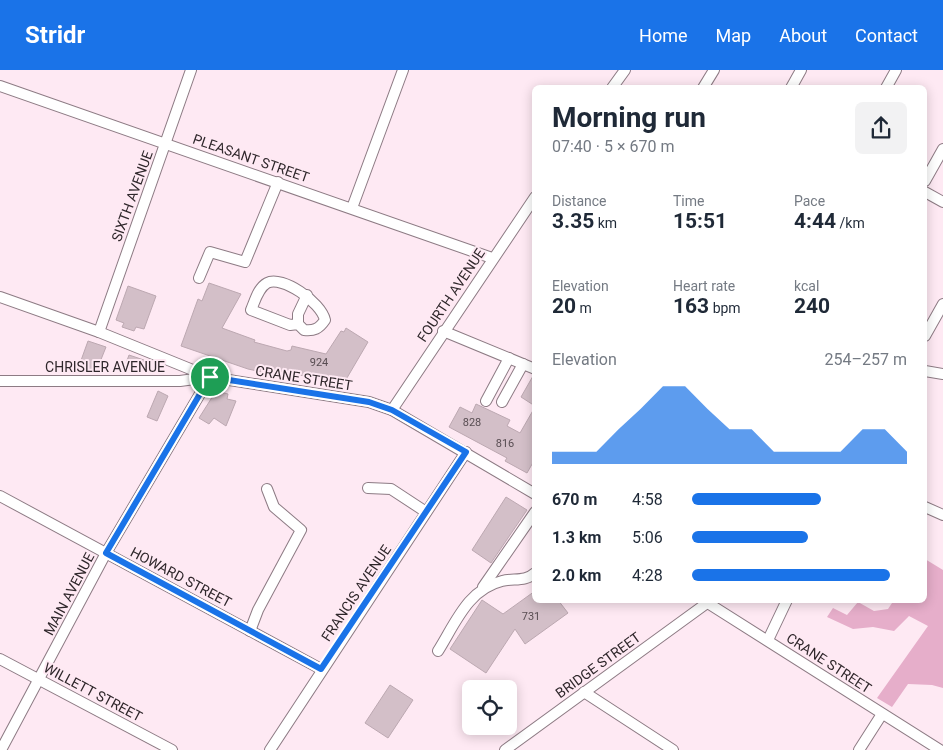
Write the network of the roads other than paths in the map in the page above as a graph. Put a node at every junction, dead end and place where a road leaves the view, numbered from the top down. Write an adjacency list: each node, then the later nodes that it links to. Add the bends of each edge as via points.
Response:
1 (191, 70): 12 (street, SIXTH AVENUE)
2 (402, 70): 19 (street)
3 (625, 70): 7 (street)
4 (714, 70): 8 (street)
5 (801, 70): 9 (street)
6 (896, 70): 10 (street)
7 (614, 85)
8 (705, 85)
9 (793, 85)
10 (888, 85)
11 (0, 86): 12 (street, PLEASANT STREET)
12 (166, 143): 15 (street, PLEASANT STREET); 27 (street, SIXTH AVENUE)
13 (943, 149): 14 (street)
14 (927, 177)
15 (278, 182): 19 (street, PLEASANT STREET); 21 (street, via 245,262 210,252)
16 (927, 193): 18 (street)
17 (532, 201): 20 (street, FOURTH AVENUE)
18 (943, 202)
19 (352, 208): 20 (street, PLEASANT STREET)
20 (492, 258): 26 (street, FOURTH AVENUE)
21 (200, 278)
22 (307, 295): 25 (street, via 298,314); 25 (street, via 323,311 324,320 320,327 312,330 304,330); 25 (street, via 269,282 262,287 251,310 290,325)
23 (0, 297): 27 (street, CRANE STREET)
24 (943, 304): 28 (street)
25 (298, 324)
26 (443, 331): 29 (street); 38 (street, FOURTH AVENUE)
27 (99, 332): 34 (street, CRANE STREET)
28 (927, 332)
29 (509, 358): 30 (street); 36 (street)
30 (523, 364): 31 (street); 37 (street)
31 (532, 368)
32 (927, 371): 33 (street)
33 (943, 374)
34 (210, 377): 35 (street, CHRISLER AVENUE, via 180,381); 38 (street, CRANE STREET, via 369,402); 48 (street, MAIN AVENUE)
35 (0, 381)
36 (486, 401)
37 (502, 402)
38 (392, 410): 39 (street, CRANE STREET)
39 (466, 452): 42 (street, CRANE STREET); 45 (street, FRANCIS AVENUE)
40 (368, 488): 45 (street, via 392,489)
41 (267, 489): 54 (street, via 274,507 301,530)
42 (532, 492)
43 (0, 496): 48 (street, HOWARD STREET)
44 (927, 508): 46 (street)
45 (426, 512): 58 (street, FRANCIS AVENUE)
46 (943, 515)
47 (532, 516): 50 (street)
48 (106, 553): 54 (street, HOWARD STREET); 59 (street, MAIN AVENUE)
49 (532, 574): 50 (street, via 522,580 501,581)
50 (482, 589): 56 (street, via 471,598)
51 (702, 603): 60 (street, BRIDGE STREET)
52 (708, 603): 55 (street, CRANE STREET)
53 (786, 603): 55 (street)
54 (250, 631): 58 (street, HOWARD STREET)
55 (768, 640): 61 (street, CRANE STREET)
56 (438, 651)
57 (0, 658): 59 (street, WILLETT STREET)
58 (321, 669): 64 (street, FRANCIS AVENUE)
59 (39, 680): 62 (street, MAIN AVENUE); 63 (street, WILLETT STREET)
60 (584, 692): 65 (street, BRIDGE STREET); 66 (street)
61 (882, 714): 67 (street); 68 (street, CRANE STREET)
62 (1, 750)
63 (172, 750)
64 (270, 750)
65 (505, 750)
66 (672, 750)
67 (859, 750)
68 (940, 750)

